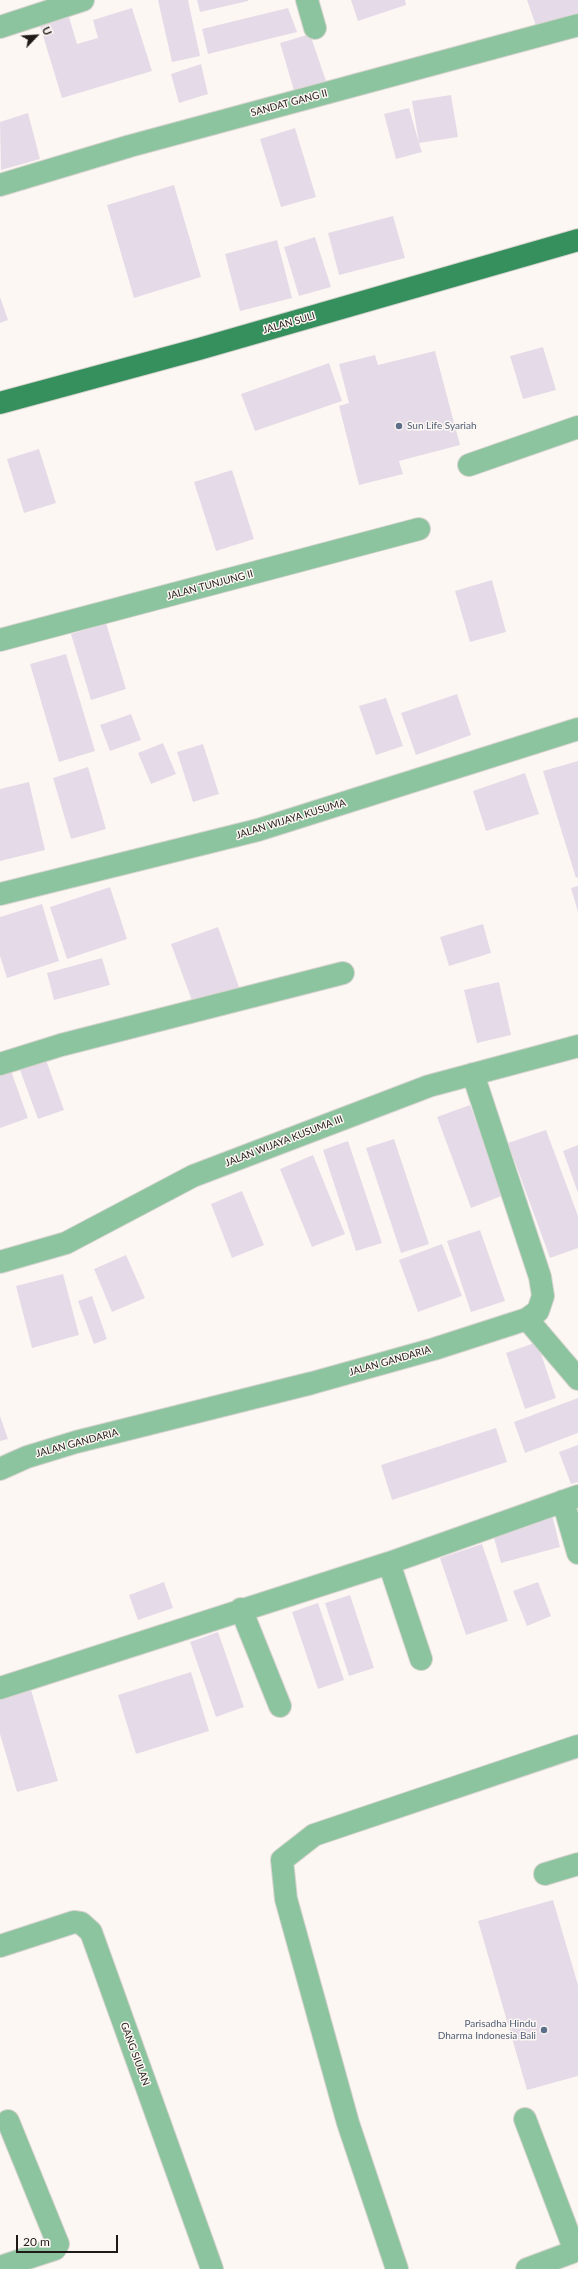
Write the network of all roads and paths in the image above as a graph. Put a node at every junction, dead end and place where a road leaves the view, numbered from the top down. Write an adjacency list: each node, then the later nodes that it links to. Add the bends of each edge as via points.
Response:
1 (83, 0): 4 (street)
2 (308, 0): 5 (street)
3 (578, 25): 6 (street, SANDAT GANG II, via 130,146)
4 (0, 27)
5 (315, 28)
6 (0, 185)
7 (578, 240): 8 (main road, JALAN SULI, via 207,347)
8 (0, 403)
9 (578, 427): 10 (street)
10 (469, 465)
11 (419, 528): 12 (street, JALAN TUNJUNG II)
12 (0, 640)
13 (578, 729): 14 (street, JALAN WIJAYA KUSUMA, via 258,830)
14 (0, 894)
15 (342, 973): 17 (street, via 61,1045)
16 (578, 1046): 18 (street, JALAN WIJAYA KUSUMA III)
17 (0, 1064)
18 (473, 1074): 19 (street, JALAN WIJAYA KUSUMA III, via 429,1086 194,1176 66,1243); 20 (street, via 540,1277 543,1296 538,1311)
19 (0, 1262)
20 (527, 1319): 21 (street); 22 (street, JALAN GANDARIA, via 312,1383 76,1442 27,1457)
21 (578, 1379)
22 (0, 1469)
23 (570, 1498): 24 (street); 25 (street)
24 (578, 1553)
25 (389, 1563): 26 (street); 27 (street)
26 (241, 1609): 28 (street); 29 (street)
27 (421, 1659)
28 (0, 1688)
29 (280, 1706)
30 (578, 1746): 39 (street, via 314,1835 282,1860 286,1899 348,2123)
31 (578, 1864): 32 (street)
32 (545, 1874)
33 (0, 1946): 38 (street, GANG SIULAN, via 74,1922 81,1922 91,1932)
34 (525, 2119): 36 (street)
35 (8, 2121): 37 (street, via 58,2244 55,2248)
36 (577, 2250): 40 (street)
37 (0, 2267)
38 (212, 2269)
39 (398, 2269)
40 (527, 2269)

